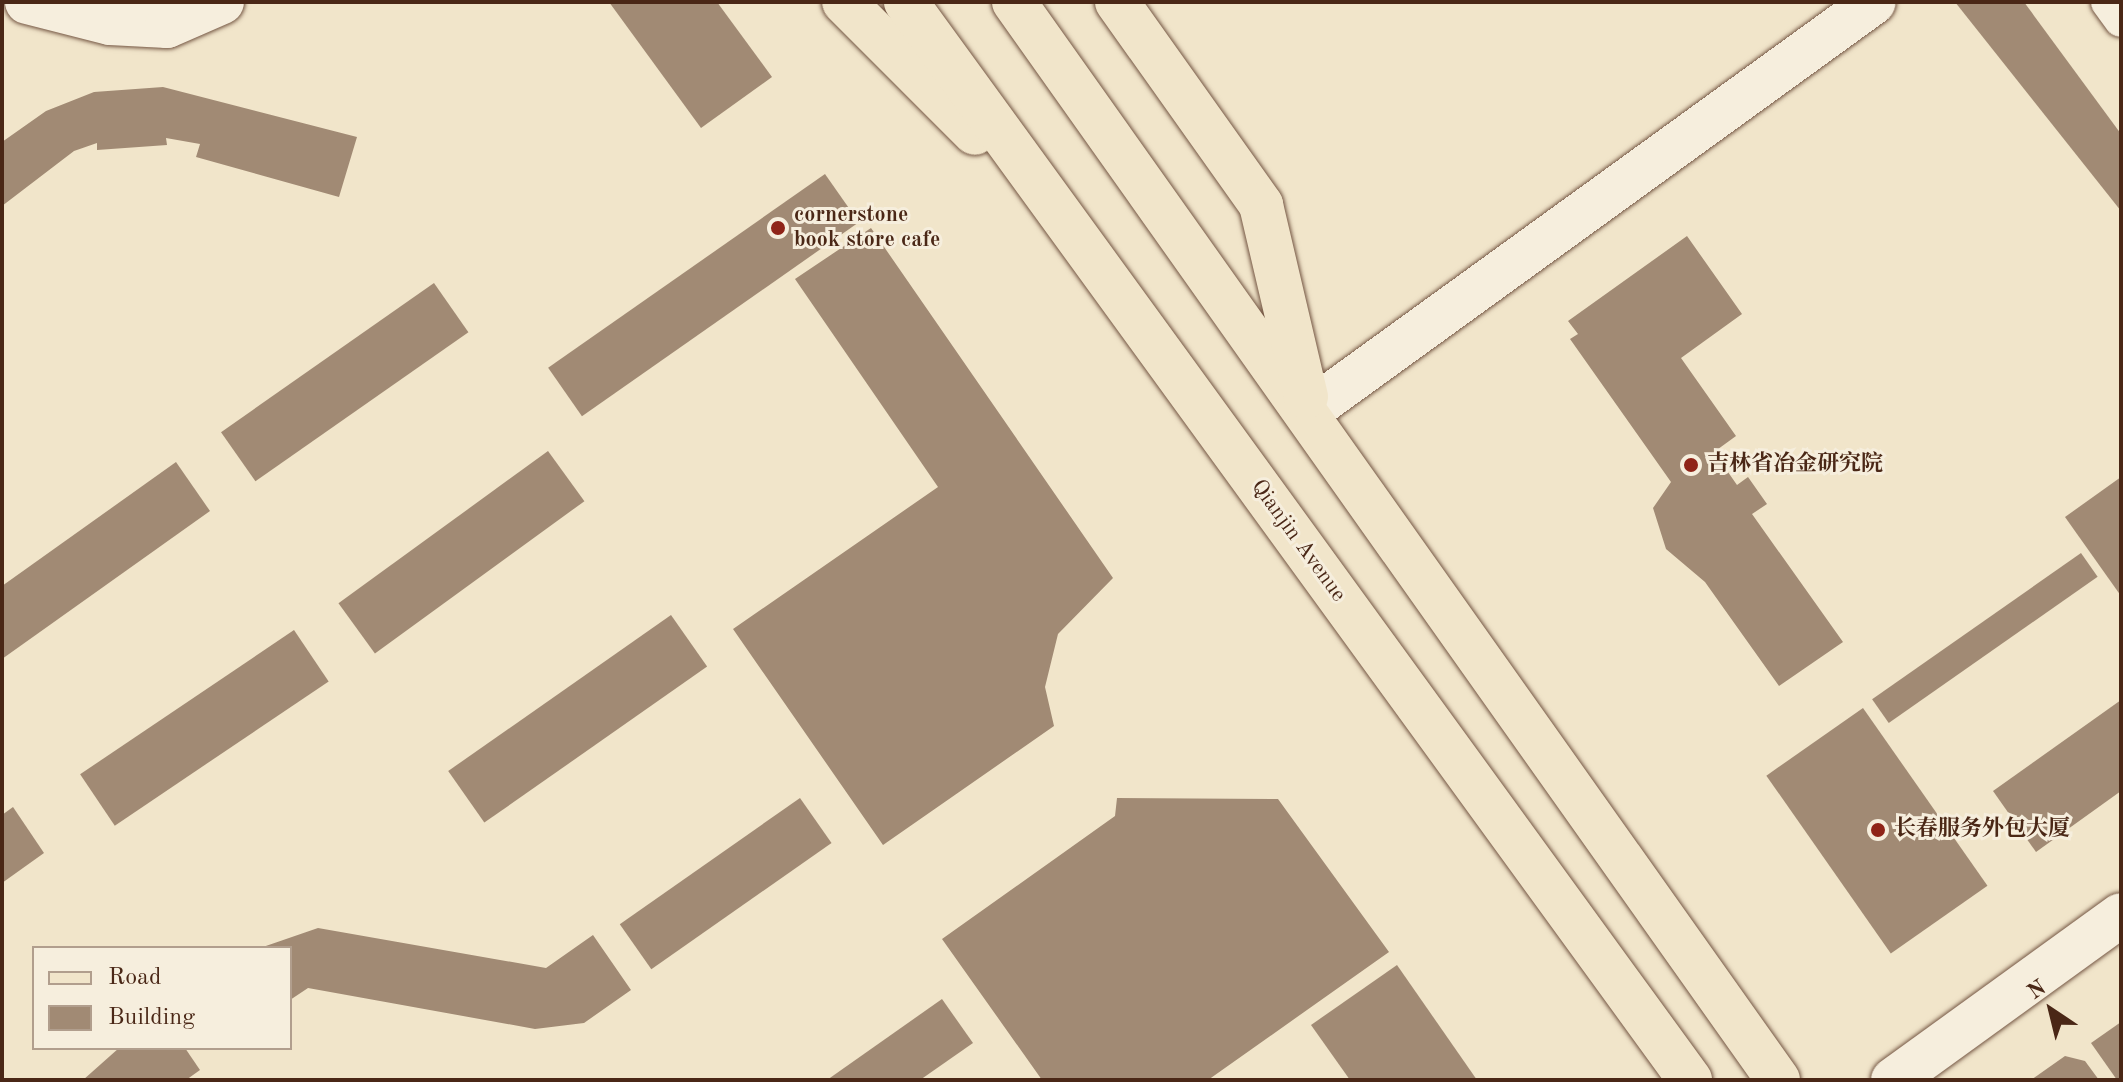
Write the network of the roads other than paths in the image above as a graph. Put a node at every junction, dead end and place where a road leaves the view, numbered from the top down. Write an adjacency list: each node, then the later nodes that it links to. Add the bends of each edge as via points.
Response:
1 (27, 2): 2 (street, via 110,23 167,26)
2 (222, 2)
3 (844, 2): 10 (main road)
4 (906, 2): 10 (main road, Qianjin Avenue)
5 (1014, 2): 11 (main road)
6 (1117, 2): 11 (main road, via 1261,205 1279,254)
7 (1874, 2): 11 (street)
8 (2108, 2): 9 (street)
9 (2121, 20)
10 (1067, 224): 13 (main road, Qianjin Avenue)
11 (1309, 411): 14 (main road)
12 (2121, 915): 15 (street)
13 (1690, 1080)
14 (1778, 1080)
15 (1893, 1080)

